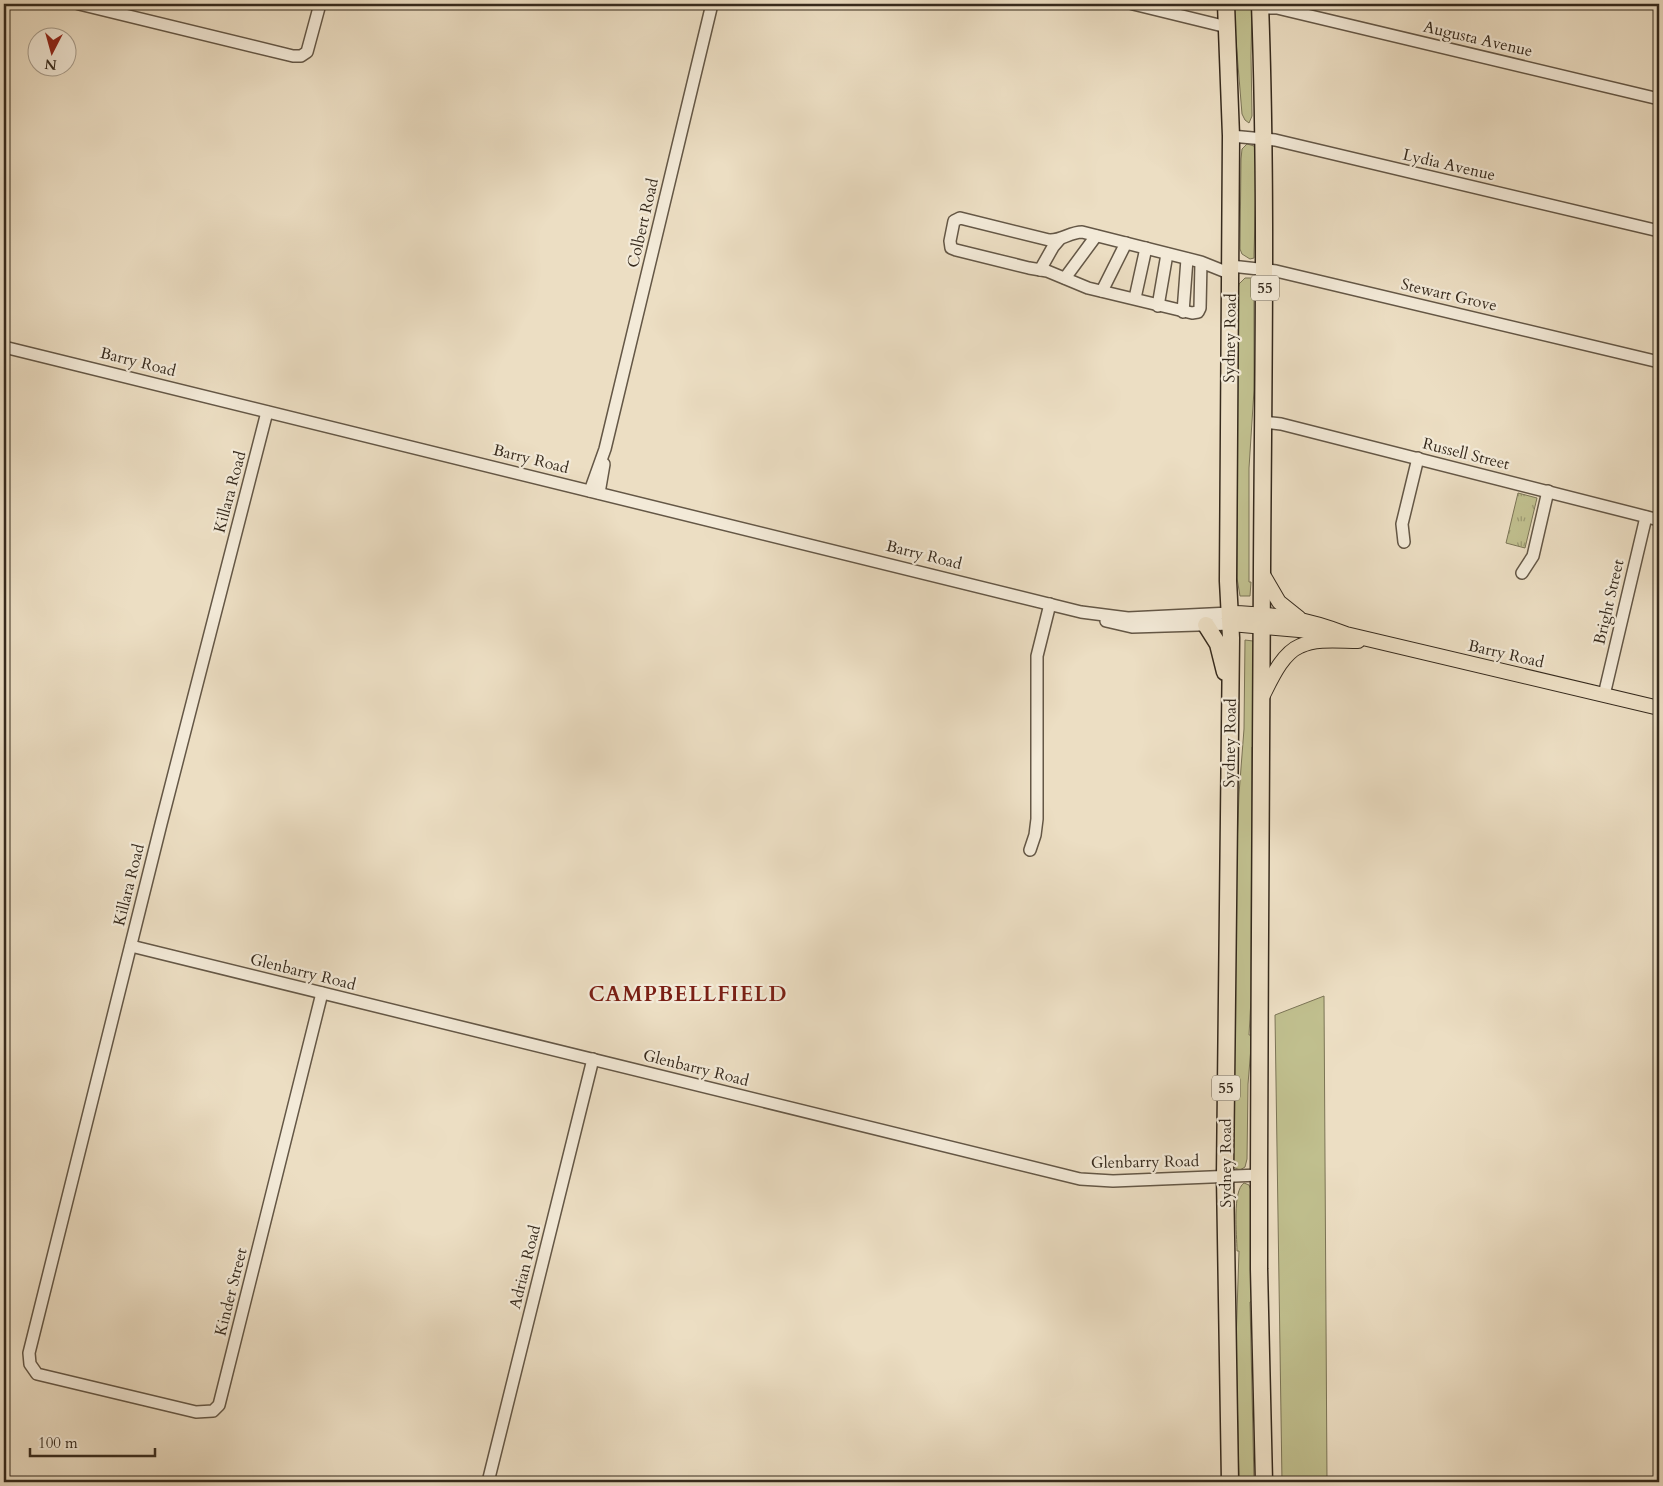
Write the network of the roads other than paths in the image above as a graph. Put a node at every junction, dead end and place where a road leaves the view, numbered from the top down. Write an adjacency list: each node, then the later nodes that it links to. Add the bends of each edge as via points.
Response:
1 (79, 4): 7 (street)
2 (320, 4): 7 (street, via 309,48 301,56)
3 (712, 4): 33 (street, Colbert Road)
4 (1133, 4): 8 (street)
5 (1226, 4): 8 (highway, Sydney Road / 55)
6 (1260, 6): 9 (street, Augusta Avenue); 11 (highway, Sydney Road / 55)
7 (127, 9)
8 (1227, 27): 10 (highway, Sydney Road / 55)
9 (1659, 99)
10 (1231, 136): 11 (street, Lydia Avenue); 22 (highway, Sydney Road / 55)
11 (1264, 138): 12 (street, Lydia Avenue); 20 (highway, Sydney Road / 55)
12 (1659, 231)
13 (1096, 236): 14 (street, Stewart Grove, via 1075,232); 15 (street, Stewart Grove); 23 (street)
14 (1059, 240): 21 (street); 21 (street, via 960,218 954,221 950,244 954,250)
15 (1126, 243): 16 (street, Stewart Grove); 24 (street)
16 (1146, 248): 17 (street, Stewart Grove); 25 (street)
17 (1167, 254): 18 (street, Stewart Grove); 26 (street)
18 (1187, 259): 19 (street, Stewart Grove); 27 (street)
19 (1201, 262): 22 (street, Stewart Grove); 27 (street, via 1199,311)
20 (1265, 268): 22 (street, Stewart Grove); 29 (street, Stewart Grove); 31 (highway, Sydney Road / 55)
21 (1040, 270): 23 (street)
22 (1231, 270): 42 (highway, Sydney Road / 55, via 1228,581)
23 (1065, 278): 24 (street)
24 (1102, 291): 25 (street)
25 (1135, 298): 26 (street)
26 (1158, 306): 27 (street)
27 (1183, 312)
28 (4, 347): 30 (street, Barry Road)
29 (1659, 362)
30 (267, 412): 33 (street, Barry Road); 53 (street, Killara Road)
31 (1263, 422): 32 (street, Russell Street); 38 (highway, Sydney Road / 55)
32 (1418, 458): 34 (street, Russell Street); 37 (street, via 1402,524)
33 (595, 492): 40 (street, Barry Road)
34 (1548, 492): 35 (street, Russell Street); 39 (street, via 1532,556)
35 (1646, 517): 36 (street, Russell Street); 49 (street, Bright Street)
36 (1659, 520)
37 (1404, 542)
38 (1262, 573): 43 (main road, via 1279,602); 44 (highway, Sydney Road / 55)
39 (1522, 573)
40 (1050, 604): 41 (street, Barry Road); 52 (street, via 1037,656 1037,818 1036,835)
41 (1081, 612): 42 (street, Barry Road, via 1128,618); 45 (street, Barry Road, via 1132,627)
42 (1231, 619): 44 (main road, Barry Road); 45 (street, Barry Road); 48 (highway, Sydney Road / 55)
43 (1300, 619): 44 (main road, Barry Road); 46 (main road, Barry Road)
44 (1262, 620): 46 (main road, Barry Road); 50 (highway, Sydney Road / 55)
45 (1206, 625): 48 (highway, via 1218,644)
46 (1346, 634): 47 (main road, Barry Road)
47 (1376, 641): 49 (main road, Barry Road); 50 (main road, via 1317,642 1299,646 1284,660)
48 (1231, 694): 57 (highway, Sydney Road / 55)
49 (1604, 695): 51 (main road, Barry Road)
50 (1261, 699): 56 (highway, Sydney Road / 55)
51 (1659, 708)
52 (1030, 850)
53 (131, 946): 54 (street, Glenbarry Road); 58 (street, Killara Road, via 29,1353)
54 (322, 993): 55 (street, Glenbarry Road); 58 (street, Kinder Street, via 219,1405 213,1411 196,1412 41,1376)
55 (593, 1059): 57 (street, Glenbarry Road, via 1086,1180); 59 (street, Adrian Road)
56 (1259, 1175): 57 (street, Glenbarry Road); 61 (highway, Sydney Road / 55)
57 (1225, 1176): 60 (highway, Sydney Road / 55)
58 (31, 1367)
59 (488, 1482)
60 (1230, 1482)
61 (1264, 1482)

